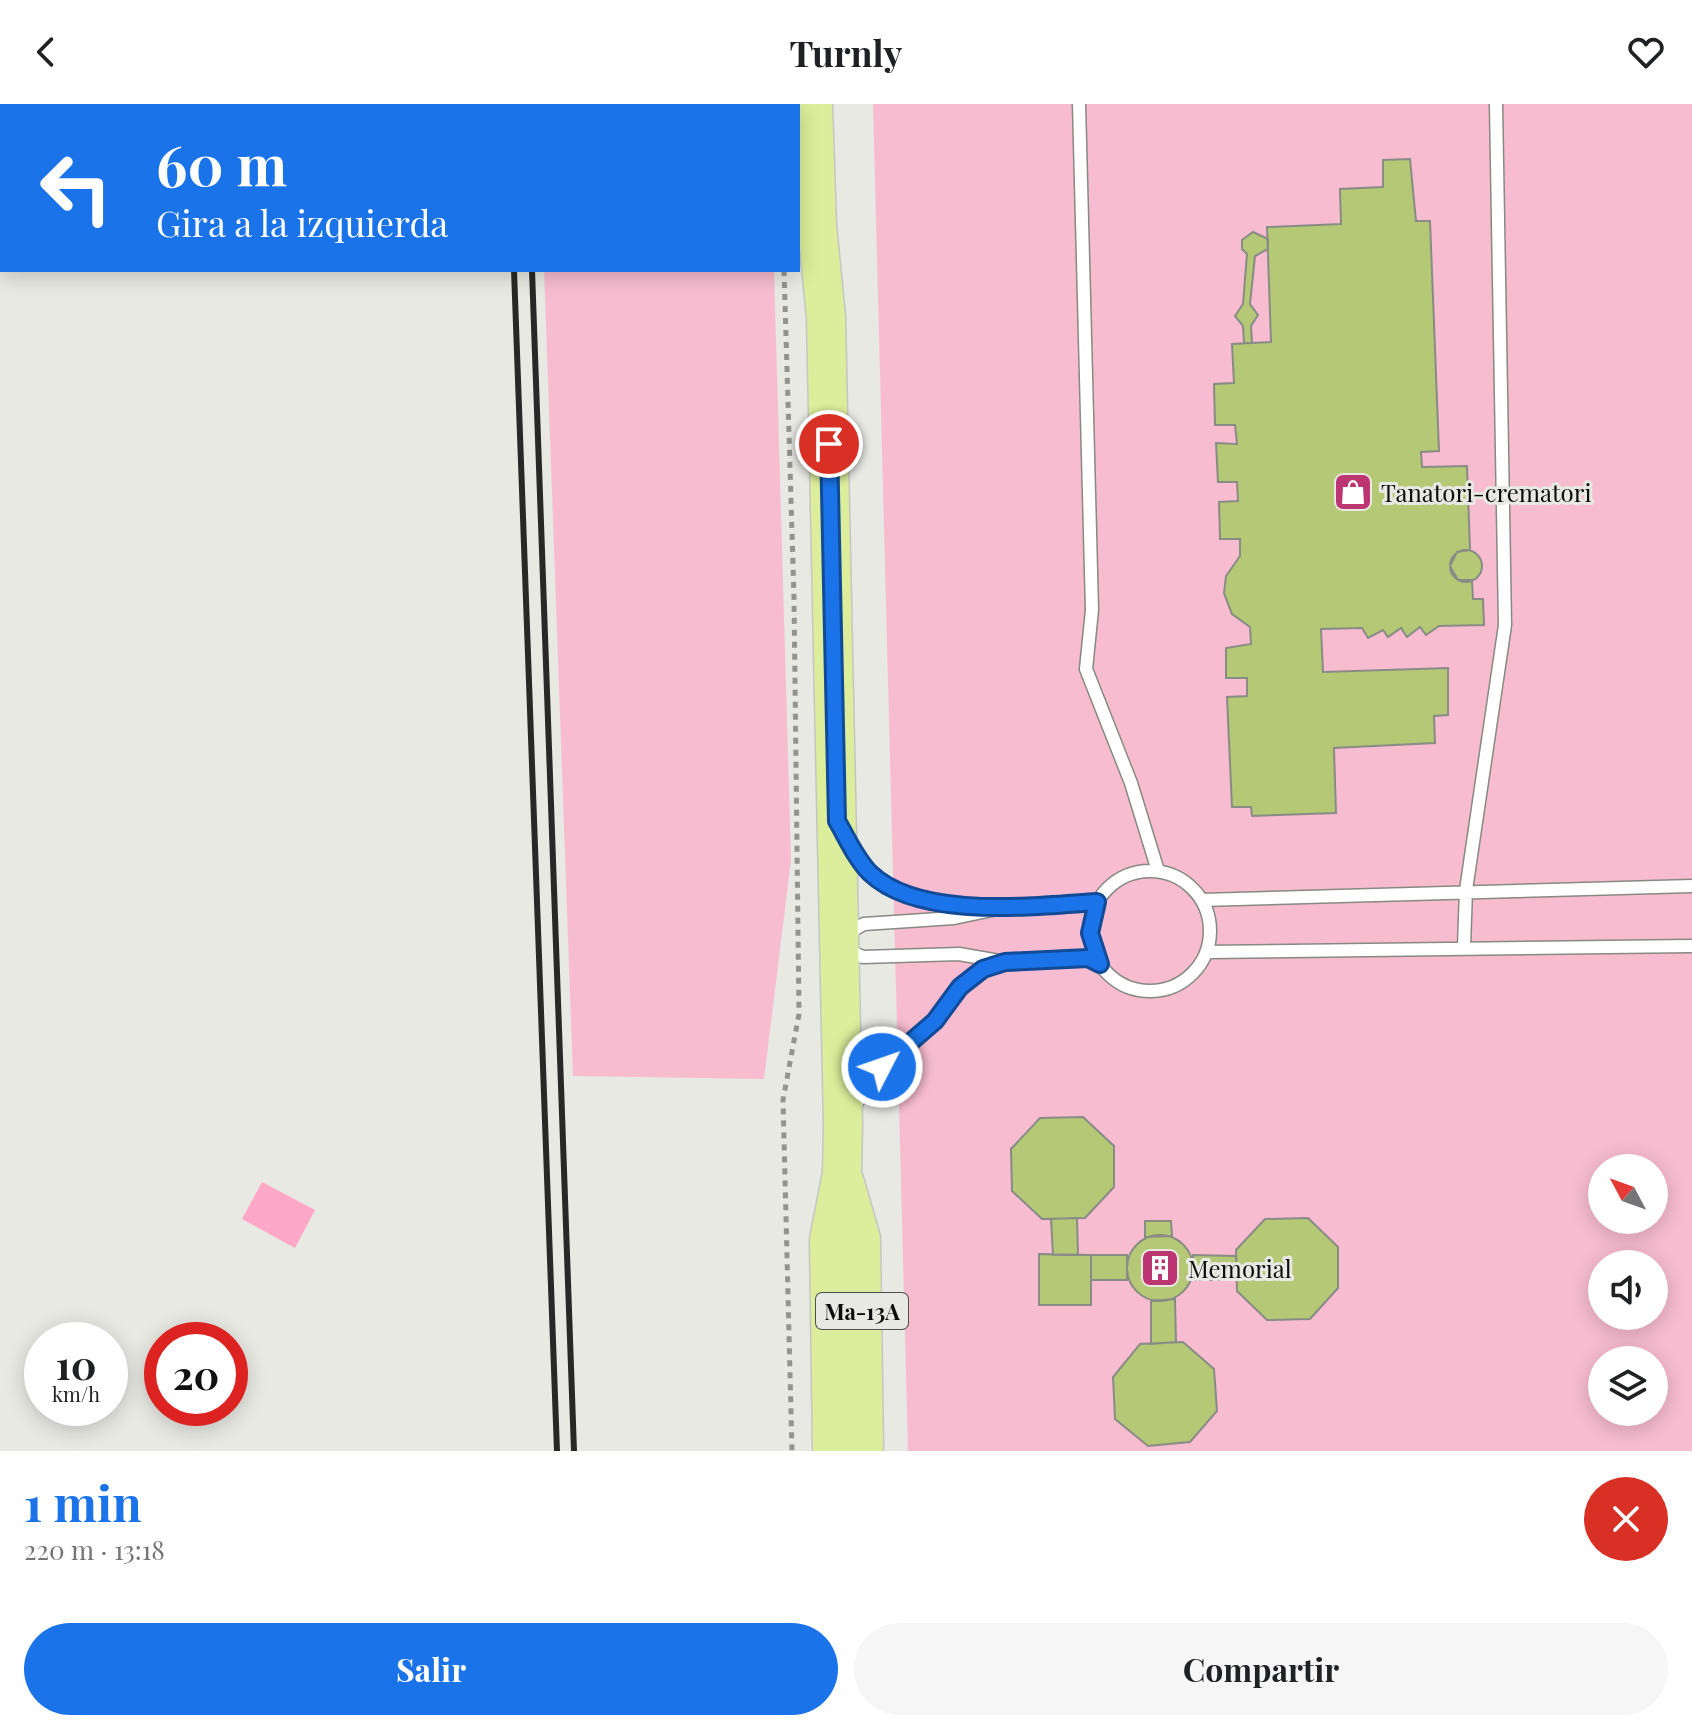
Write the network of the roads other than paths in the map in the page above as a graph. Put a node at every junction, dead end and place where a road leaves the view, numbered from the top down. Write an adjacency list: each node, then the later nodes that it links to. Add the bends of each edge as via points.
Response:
1 (813, 104): 5 (main road, Ma-13A)
2 (838, 104): 5 (main road, via 841,231)
3 (1079, 104): 7 (lane, via 1092,610 1086,669 1131,783)
4 (1496, 104): 9 (lane, via 1505,625)
5 (826, 317): 6 (main road, Ma-13A)
6 (837, 821): 12 (lane, via 869,872 896,892 927,903); 13 (main road, Ma-13A)
7 (1158, 871): 10 (lane, via 1191,886); 11 (lane, via 1123,877)
8 (1692, 886): 9 (lane)
9 (1466, 890): 10 (lane); 14 (lane)
10 (1202, 900): 16 (lane, via 1210,934)
11 (1097, 902): 12 (lane); 18 (lane, via 1090,933)
12 (1002, 908): 13 (lane, via 954,918 864,924)
13 (842, 943): 17 (lane, via 863,957 959,954); 19 (main road, Ma-13A)
14 (1464, 946): 15 (lane); 16 (lane)
15 (1692, 946)
16 (1207, 952): 18 (lane, via 1183,981 1166,989 1129,987)
17 (1005, 962): 18 (lane, via 1088,958); 19 (lane, via 983,969 960,987 935,1021 872,1078)
18 (1100, 964)
19 (843, 1125): 20 (main road, Ma-13A)
20 (842, 1174): 21 (main road, Ma-13A, via 829,1240); 22 (main road, Ma-13A, via 861,1239)
21 (832, 1451)
22 (864, 1451)

